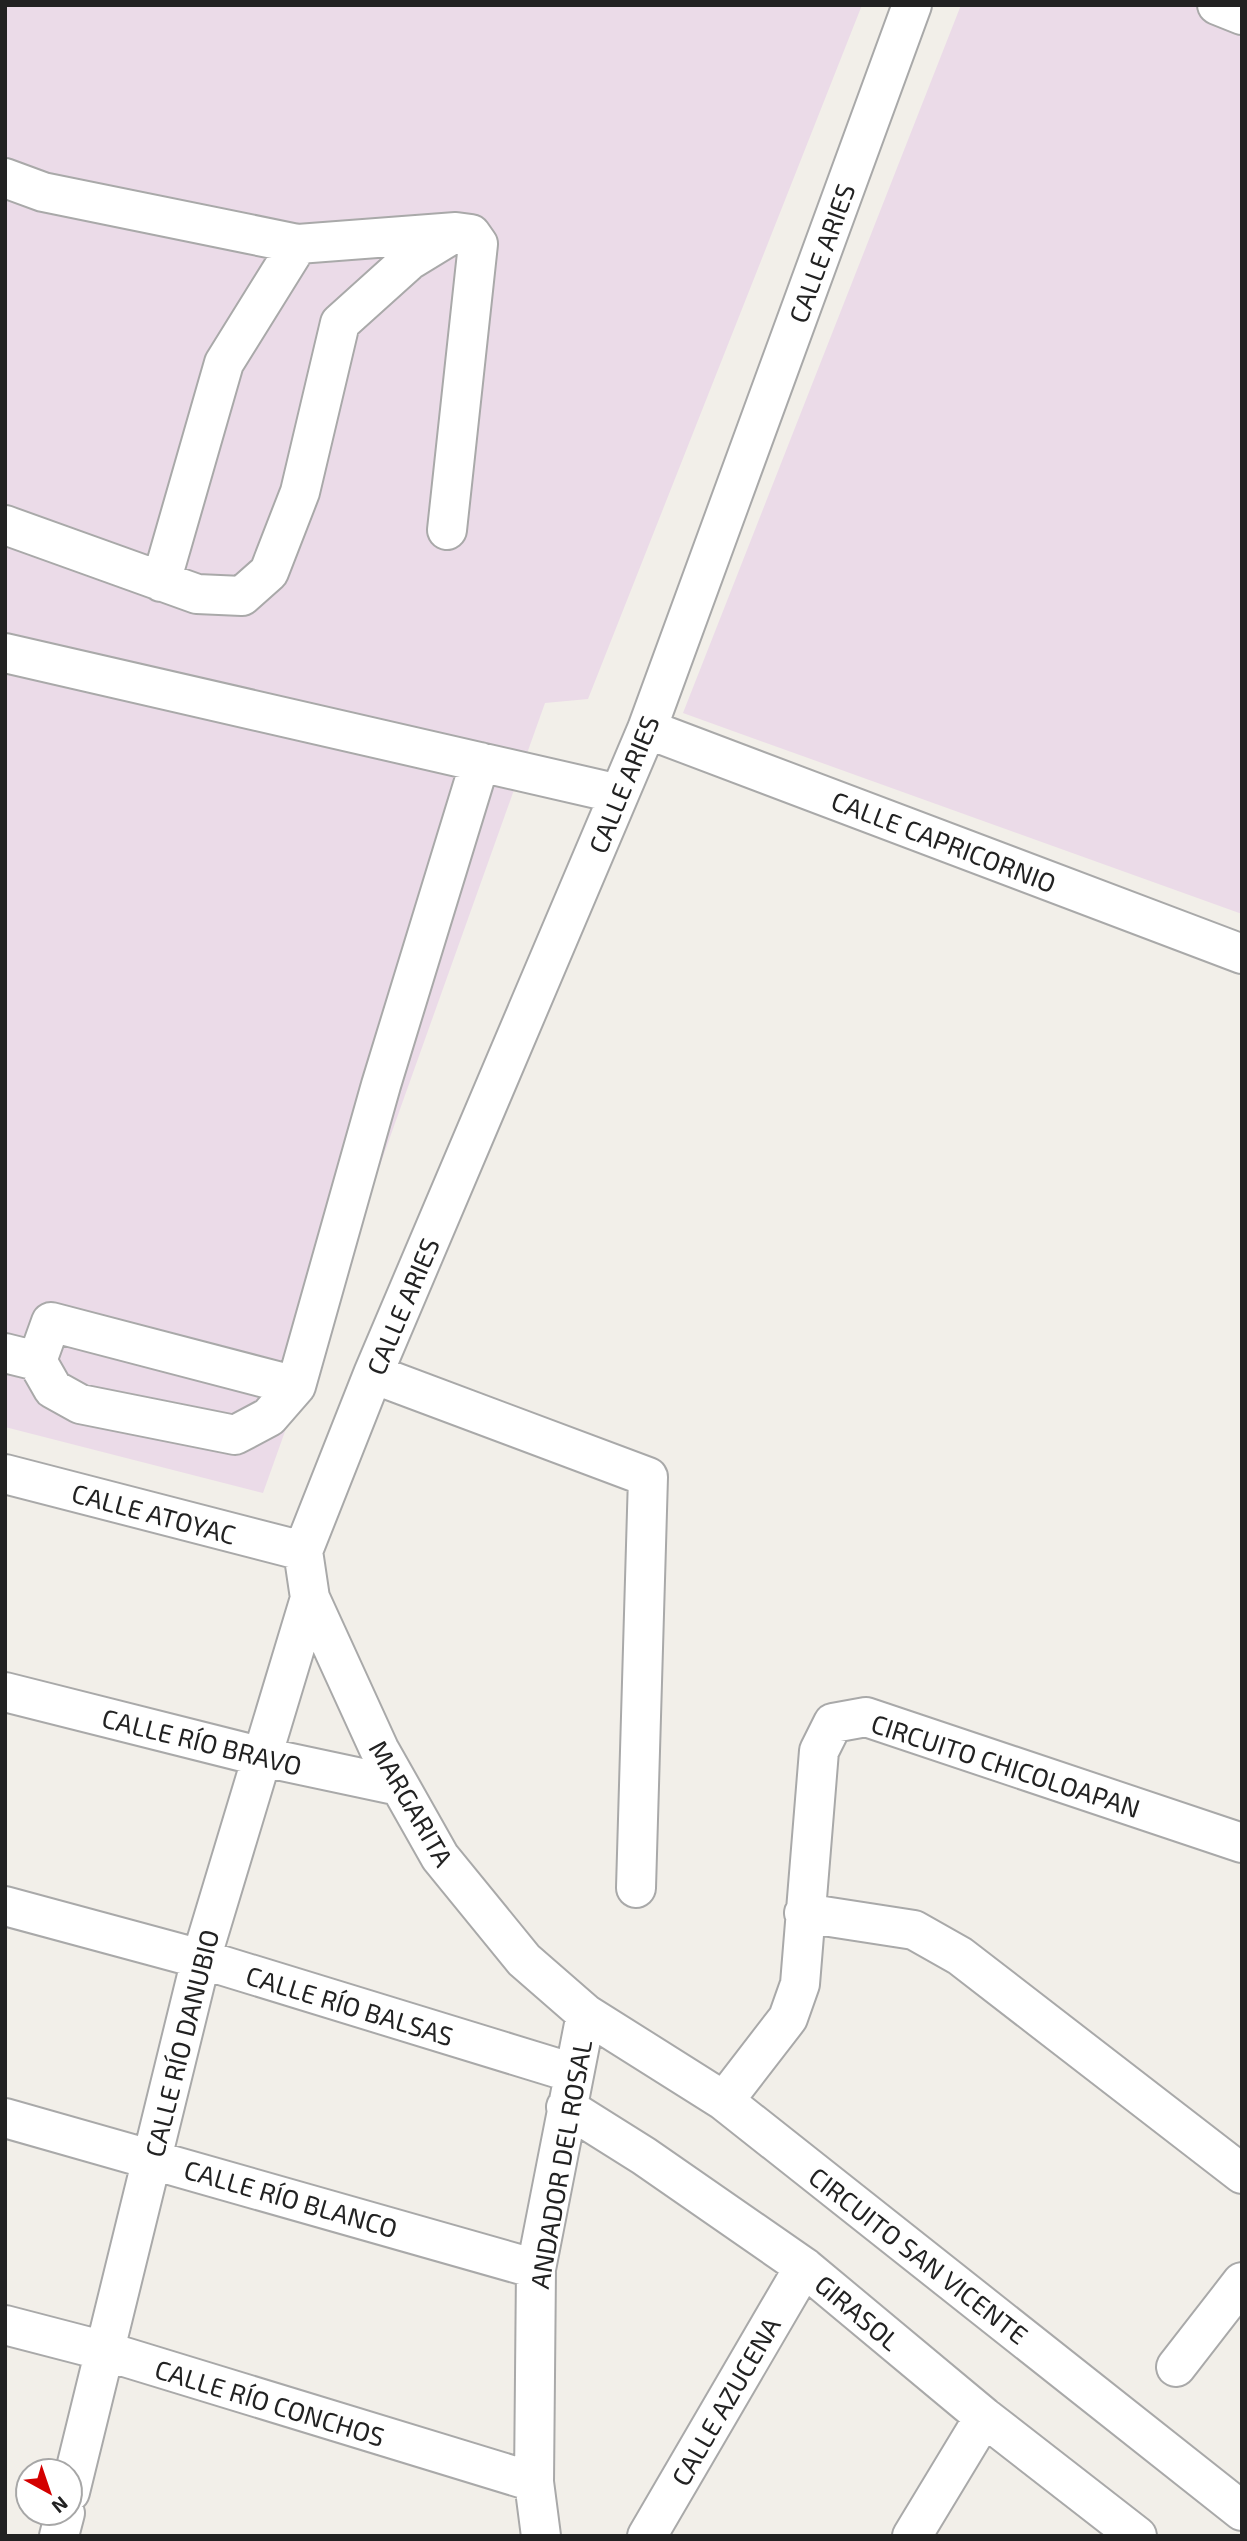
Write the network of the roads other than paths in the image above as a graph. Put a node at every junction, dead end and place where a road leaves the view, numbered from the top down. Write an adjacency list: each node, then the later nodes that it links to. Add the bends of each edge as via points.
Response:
1 (912, 5): 11 (street, CALLE ARIES)
2 (1217, 5): 3 (street)
3 (1242, 15)
4 (5, 178): 6 (street, via 43,191)
5 (456, 232): 6 (street); 8 (street, via 471,233 478,244); 9 (street, via 410,260 341,323 300,492 269,572 242,596 197,594)
6 (298, 244): 9 (street, via 224,363)
7 (5, 525): 9 (street)
8 (447, 530)
9 (161, 582)
10 (5, 653): 12 (street)
11 (647, 729): 13 (street, CALLE ARIES); 14 (street, CALLE CAPRICORNIO)
12 (480, 762): 13 (street); 17 (street)
13 (620, 794): 16 (street, CALLE ARIES)
14 (1242, 954)
15 (21, 1357): 17 (street, via 51,1322); 17 (street, via 53,1389 80,1404 235,1435 270,1417)
16 (373, 1374): 19 (street, CALLE ARIES); 25 (street, via 648,1476)
17 (296, 1387)
18 (5, 1474): 19 (street, CALLE ATOYAC)
19 (303, 1551): 20 (street, MARGARITA)
20 (310, 1598): 22 (street, CALLE RÍO DANUBIO); 23 (street, MARGARITA)
21 (5, 1692): 22 (street, CALLE RÍO BRAVO)
22 (263, 1757): 23 (street, CALLE RÍO BRAVO); 28 (street, CALLE RÍO DANUBIO)
23 (399, 1786): 29 (street, MARGARITA, via 448,1868 524,1959)
24 (1242, 1843): 27 (street, CIRCUITO CHICOLOAPAN, via 866,1717 833,1723 819,1751)
25 (636, 1888)
26 (5, 1906): 28 (street, CALLE RÍO BALSAS)
27 (804, 1913): 31 (street, CIRCUITO CHICOLOAPAN, via 800,1984 788,2018); 34 (street, via 914,1930 960,1956)
28 (201, 1959): 30 (street, CALLE RÍO BALSAS); 33 (street, CALLE RÍO DANUBIO)
29 (586, 2014): 30 (street, ANDADOR DEL ROSAL); 31 (street, CIRCUITO SAN VICENTE)
30 (570, 2090): 35 (street, GIRASOL, via 644,2156); 36 (street, ANDADOR DEL ROSAL)
31 (724, 2101): 44 (street, CIRCUITO SAN VICENTE)
32 (5, 2118): 33 (street, CALLE RÍO BLANCO)
33 (152, 2158): 36 (street, CALLE RÍO BLANCO); 39 (street, CALLE RÍO DANUBIO)
34 (1242, 2174)
35 (803, 2267): 41 (street, GIRASOL); 46 (street, CALLE AZUCENA)
36 (536, 2269): 43 (street, ANDADOR DEL ROSAL)
37 (1242, 2282): 40 (street)
38 (5, 2325): 39 (street, CALLE RÍO CONCHOS)
39 (105, 2351): 42 (street, CALLE RÍO DANUBIO); 43 (street, CALLE RÍO CONCHOS)
40 (1176, 2367)
41 (984, 2417): 47 (street); 48 (street, GIRASOL)
42 (79, 2457)
43 (534, 2482): 45 (street, ANDADOR DEL ROSAL)
44 (1242, 2511)
45 (541, 2536)
46 (647, 2536)
47 (912, 2536)
48 (1137, 2536)

